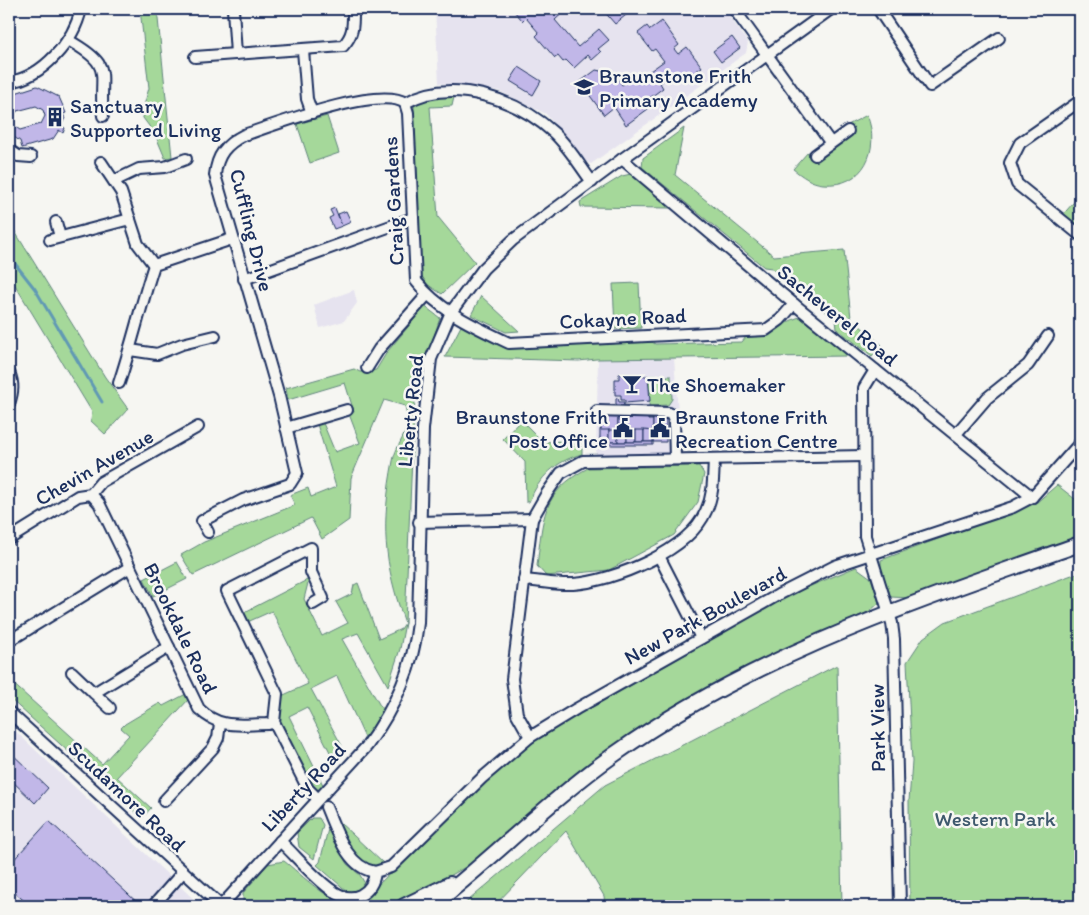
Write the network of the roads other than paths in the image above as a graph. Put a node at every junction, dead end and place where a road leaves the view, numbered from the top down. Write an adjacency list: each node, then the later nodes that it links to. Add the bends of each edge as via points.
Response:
1 (80, 9): 8 (street)
2 (233, 9): 10 (street)
3 (353, 9): 9 (street, via 353,30 343,46)
4 (734, 9): 11 (street)
5 (831, 9): 11 (street, Liberty Road)
6 (878, 9): 7 (street, via 930,86)
7 (999, 38)
8 (68, 40): 13 (street, via 38,69); 17 (street, via 100,64 103,72)
9 (304, 50): 10 (street); 16 (street, via 307,99)
10 (236, 54): 12 (street)
11 (767, 55): 19 (street); 24 (street, Liberty Road)
12 (195, 57)
13 (9, 82)
14 (1080, 101): 31 (street, via 1020,143 1010,163 1017,184)
15 (405, 103): 16 (street, Cuffling Drive, via 392,97); 27 (street, via 424,94 458,92 507,103 556,135); 28 (street, Craig Gardens)
16 (312, 113): 32 (street, Cuffling Drive, via 232,141 216,162 215,175)
17 (103, 116)
18 (848, 131): 19 (street)
19 (830, 142): 21 (street)
20 (9, 150): 22 (street, via 18,156)
21 (815, 155)
22 (31, 157)
23 (186, 159): 26 (street, via 165,167 139,169)
24 (622, 159): 27 (street, Liberty Road); 36 (street, Sacheverel Road)
25 (100, 162): 26 (street)
26 (114, 181): 29 (street)
27 (592, 182): 37 (street, Liberty Road, via 498,254 467,288)
28 (413, 218): 34 (street); 35 (street, Craig Gardens, via 416,281)
29 (130, 219): 30 (street, via 55,238); 33 (street, via 138,244)
30 (56, 222)
31 (1080, 235)
32 (232, 239): 33 (street); 34 (street, Cuffling Drive)
33 (154, 265): 40 (street)
34 (244, 279): 49 (street, Cuffling Drive)
35 (427, 295): 37 (street, Craig Gardens); 41 (street)
36 (794, 304): 37 (street, Cokayne Road, via 766,330 510,343); 42 (street, Sacheverel Road)
37 (451, 312): 58 (street, Liberty Road, via 431,359 423,428)
38 (215, 336): 40 (street, via 157,354)
39 (1048, 336): 50 (street, via 1028,364 987,398)
40 (130, 350): 44 (street)
41 (367, 368)
42 (875, 370): 50 (street, Sacheverel Road); 52 (street, Park View, via 864,388)
43 (9, 372): 45 (street, via 13,392)
44 (118, 383)
45 (9, 404)
46 (347, 410): 49 (street)
47 (597, 411): 54 (street, via 669,413 674,418)
48 (198, 428): 55 (street, Chevin Avenue, via 101,482)
49 (286, 428): 59 (street, Cuffling Drive, via 297,473 290,484 243,500 202,521)
50 (956, 434): 56 (street, Sacheverel Road)
51 (1080, 443): 56 (street, New Park Boulevard)
52 (864, 456): 53 (street); 62 (street, Park View, via 865,536)
53 (714, 459): 54 (street); 63 (street, via 713,491 706,513 689,535)
54 (675, 460): 57 (street, via 583,461 561,473)
55 (92, 494): 60 (street, Chevin Avenue, via 78,496); 64 (street, Brookdale Road)
56 (1032, 497): 62 (street, New Park Boulevard, via 1013,507)
57 (532, 520): 58 (street); 65 (street)
58 (420, 522): 78 (street, Liberty Road, via 418,623 404,684 367,746)
59 (208, 532)
60 (9, 539)
61 (1080, 544): 67 (highway)
62 (870, 553): 67 (street, Park View); 68 (street, New Park Boulevard, via 828,570)
63 (658, 556): 65 (street, via 602,580 572,584); 68 (street)
64 (130, 567): 69 (street); 70 (street, Brookdale Road)
65 (524, 580): 77 (street, via 512,679 517,714)
66 (314, 604): 75 (street, via 323,598 311,572 311,548 227,591 276,694)
67 (888, 612): 84 (highway, via 763,667 684,710 615,754); 89 (street, Park View, via 894,639)
68 (701, 638): 77 (street, New Park Boulevard)
69 (9, 640)
70 (169, 647): 72 (street); 76 (street, Brookdale Road, via 200,709)
71 (72, 672): 72 (street)
72 (94, 693): 73 (street)
73 (110, 708)
74 (9, 712): 82 (street, Scudamore Road)
75 (274, 722): 76 (street); 78 (street, via 308,789)
76 (220, 724): 79 (street, via 213,748)
77 (530, 737): 83 (street, New Park Boulevard, via 482,778 391,867)
78 (318, 799): 81 (street, Liberty Road)
79 (164, 801)
80 (326, 807): 83 (street, via 351,859 360,868)
81 (280, 841): 83 (street, via 334,892 349,898 364,894 372,886); 86 (street, Liberty Road)
82 (183, 872): 85 (street); 86 (street, Scudamore Road)
83 (375, 872)
84 (469, 874): 87 (highway); 88 (highway)
85 (153, 906)
86 (221, 906)
87 (404, 906)
88 (432, 906)
89 (900, 906)

